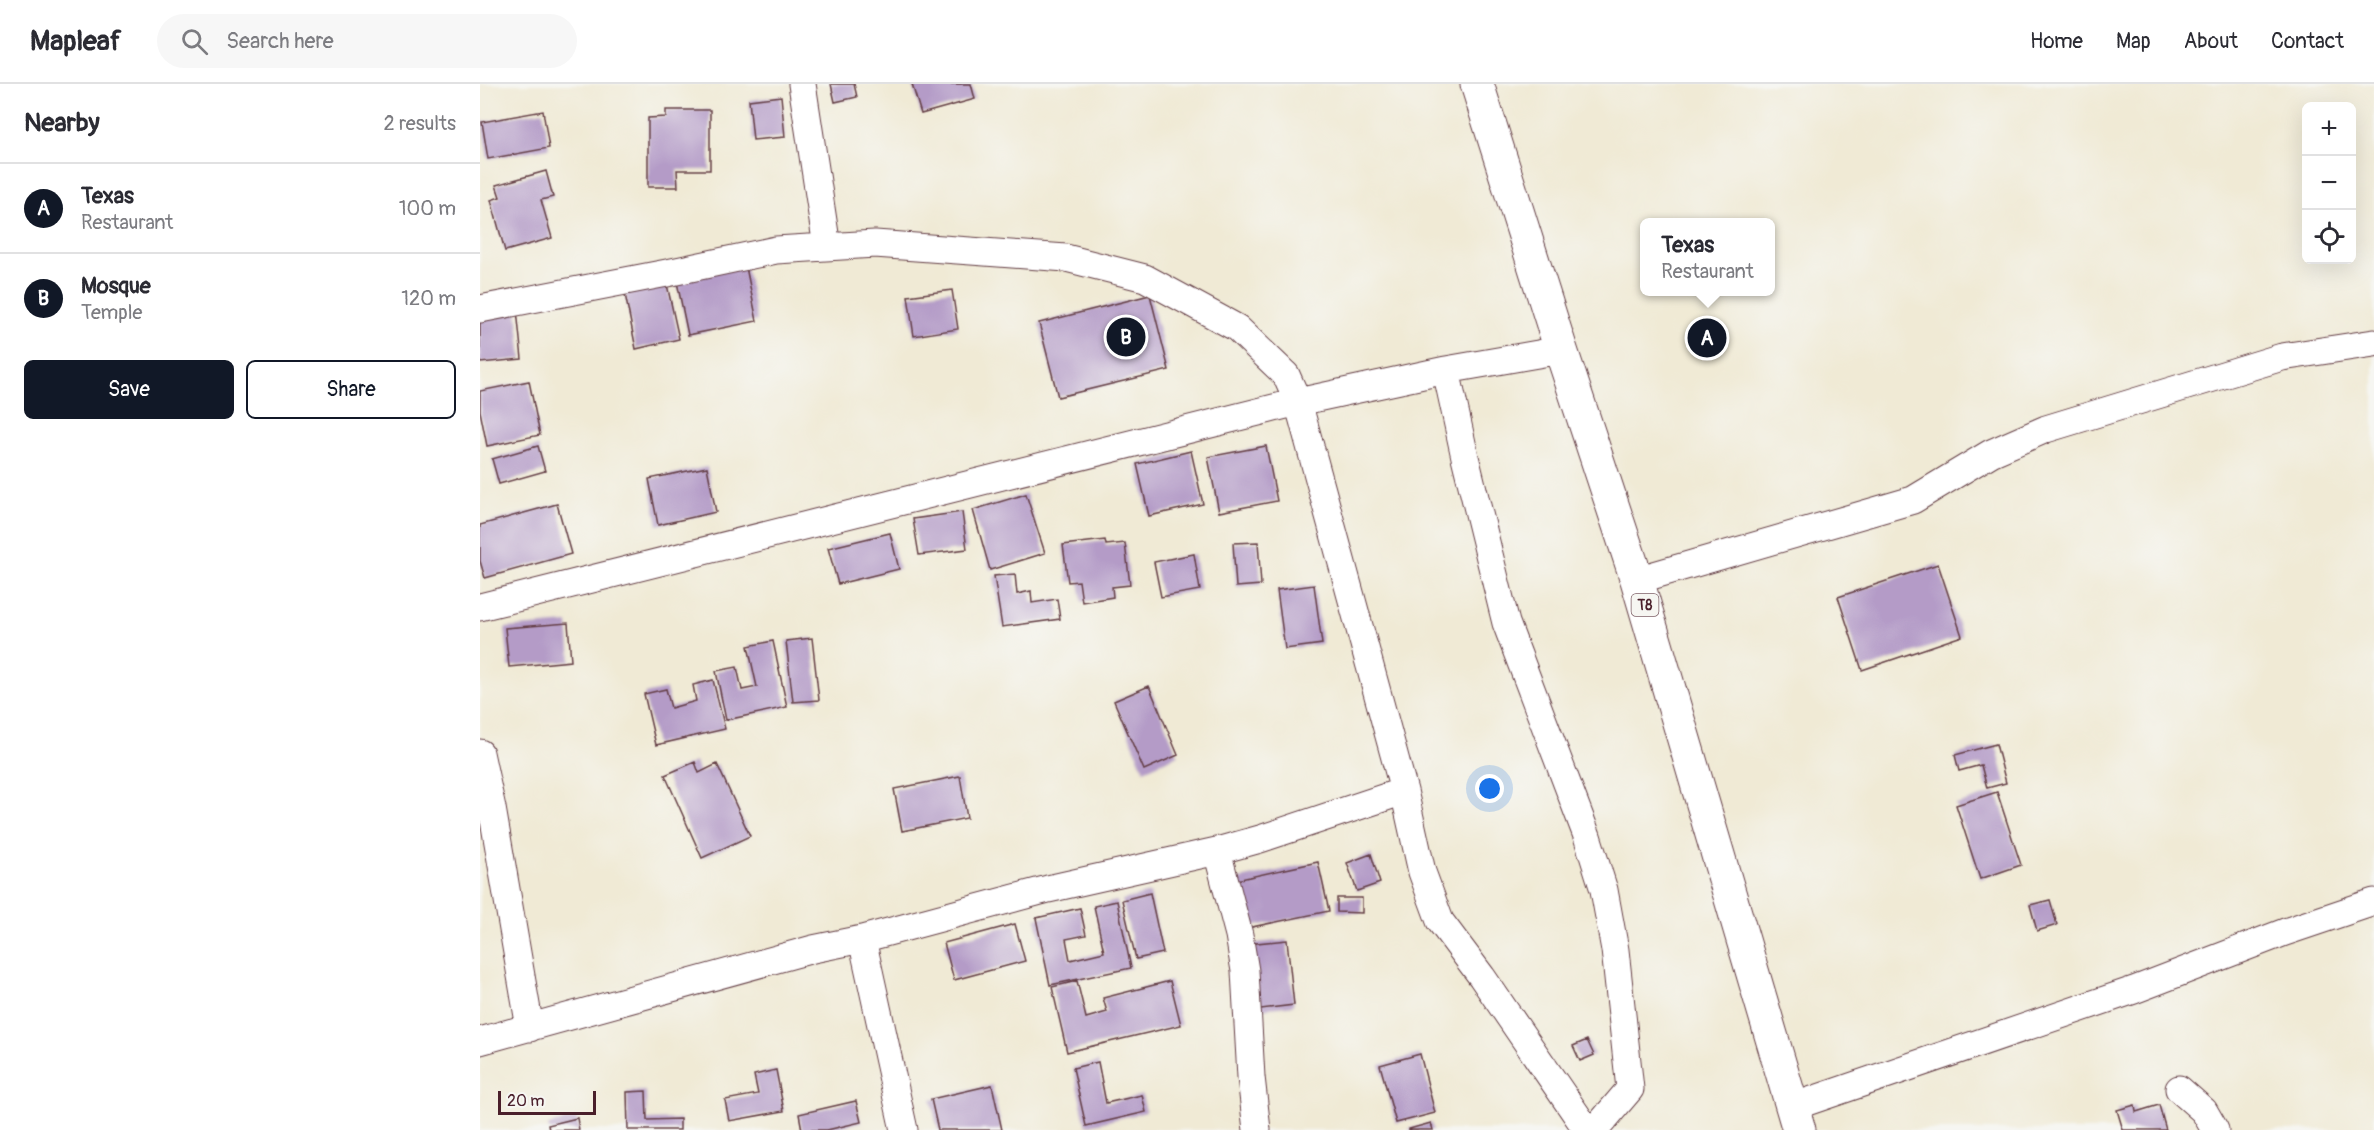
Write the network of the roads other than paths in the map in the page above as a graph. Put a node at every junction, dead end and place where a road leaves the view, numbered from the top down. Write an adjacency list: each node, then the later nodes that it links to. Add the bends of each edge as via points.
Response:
1 (802, 84): 3 (street)
2 (1477, 84): 6 (highway, T8)
3 (827, 247): 4 (street, via 776,250); 8 (street, via 875,244 1066,258 1145,278 1237,328 1287,375)
4 (480, 309)
5 (2374, 343): 9 (street, via 2282,357 2046,429 1991,453 1913,500)
6 (1561, 350): 7 (street); 9 (highway, T8)
7 (1446, 370): 8 (street); 23 (street, via 1506,623 1587,836 1606,900 1630,1089)
8 (1298, 402): 10 (street); 12 (street)
9 (1638, 580): 19 (highway, T8)
10 (480, 607)
11 (480, 753): 16 (street)
12 (1404, 791): 13 (street); 22 (street, via 1422,872 1440,921)
13 (1217, 850): 15 (street, via 1048,889); 21 (street, via 1245,971)
14 (2374, 902): 19 (street, via 2285,932)
15 (862, 939): 16 (street, via 813,949); 20 (street)
16 (530, 1028): 17 (street)
17 (480, 1041)
18 (2179, 1089): 24 (street, via 2204,1111)
19 (1796, 1119)
20 (904, 1130)
21 (1257, 1130)
22 (1587, 1130)
23 (1595, 1130)
24 (2215, 1130)

